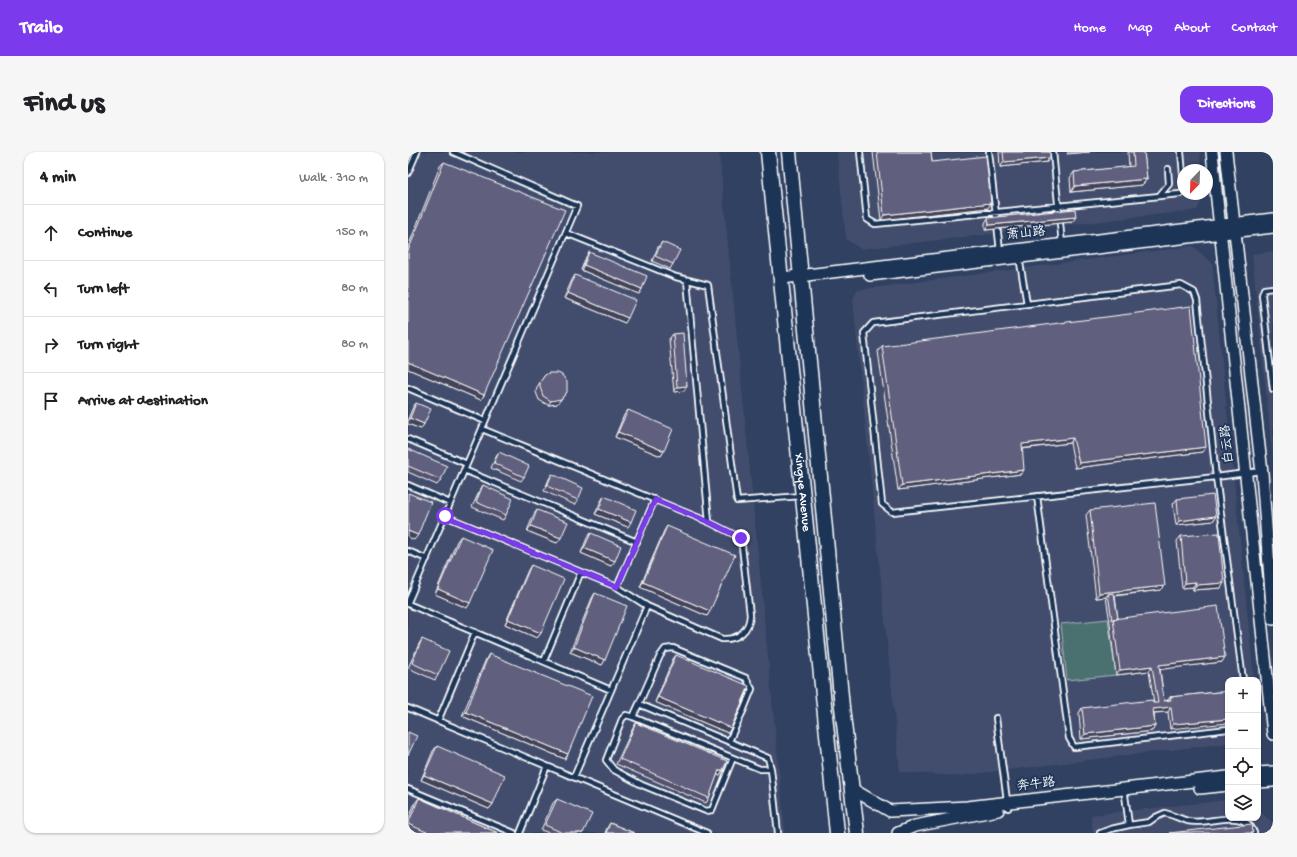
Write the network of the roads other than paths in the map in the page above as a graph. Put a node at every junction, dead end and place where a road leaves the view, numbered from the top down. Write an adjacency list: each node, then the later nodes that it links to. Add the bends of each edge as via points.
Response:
1 (417, 152): 13 (lane)
2 (453, 152): 22 (lane, via 577,206)
3 (768, 152): 28 (main road, Xingye Avenue)
4 (789, 152): 26 (main road, Xingye Avenue)
5 (860, 152): 17 (lane, via 867,219 875,224)
6 (990, 152): 17 (lane)
7 (1052, 152): 16 (lane)
8 (1181, 152): 11 (lane)
9 (1212, 152): 21 (street, 白云路)
10 (1226, 152): 19 (street)
11 (1182, 164)
12 (1168, 169): 15 (lane, via 1169,184)
13 (408, 173)
14 (1177, 194): 15 (lane)
15 (1158, 196): 16 (lane)
16 (1058, 206): 17 (lane); 23 (lane)
17 (996, 212): 24 (lane)
18 (1273, 219): 19 (street, 萧山路)
19 (1234, 228): 20 (street, 萧山路); 21 (street, 萧山路); 38 (street)
20 (1273, 228)
21 (1219, 230): 23 (street, 萧山路); 25 (street, 萧山路); 39 (street, 白云路)
22 (566, 233): 27 (lane); 33 (lane)
23 (1062, 244): 25 (street, 萧山路)
24 (1000, 251): 25 (street, 萧山路); 26 (street, 萧山路)
25 (1019, 253): 26 (street, 萧山路); 30 (lane)
26 (802, 279): 28 (street, 萧山路); 79 (main road, Xingye Avenue)
27 (687, 280): 42 (lane, via 708,285 737,501); 47 (lane)
28 (782, 281): 42 (main road, Xingye Avenue)
29 (1273, 288): 32 (lane, via 1264,289 1262,295)
30 (1027, 304): 40 (lane, via 1181,285 1194,292 1197,300); 43 (lane, via 873,323 864,333 882,504 892,512)
31 (408, 388): 33 (lane)
32 (1273, 390)
33 (486, 421): 34 (lane)
34 (482, 428): 36 (lane); 44 (lane)
35 (408, 439): 36 (lane)
36 (467, 464): 37 (lane)
37 (464, 470): 45 (lane); 48 (lane)
38 (1261, 471): 39 (lane); 55 (street)
39 (1245, 473): 40 (lane); 66 (street, 白云路)
40 (1216, 477): 43 (lane); 58 (lane)
41 (408, 485): 45 (lane)
42 (803, 496): 87 (main road, Xingye Avenue)
43 (1037, 496): 65 (lane, via 1069,738 1074,747)
44 (655, 500): 47 (lane); 48 (lane)
45 (450, 503): 46 (lane)
46 (445, 516): 50 (lane); 51 (lane)
47 (709, 522): 54 (lane, via 741,538 750,615 746,629 736,637 722,639)
48 (637, 542): 52 (lane)
49 (408, 551): 50 (lane)
50 (427, 559): 53 (lane)
51 (581, 572): 52 (lane); 57 (lane)
52 (617, 587): 54 (lane)
53 (408, 603): 56 (lane)
54 (647, 606): 59 (lane)
55 (1273, 619)
56 (475, 632): 57 (lane); 64 (lane)
57 (544, 661): 59 (lane)
58 (1243, 677)
59 (611, 690): 73 (lane)
60 (639, 704): 62 (lane); 67 (lane); 67 (lane, via 665,649 673,648 746,678 752,689)
61 (408, 708): 64 (lane)
62 (633, 717): 68 (lane); 68 (lane, via 626,715 622,719 606,760 614,770 642,785 706,811 712,810)
63 (996, 718): 81 (lane)
64 (438, 721): 69 (lane)
65 (1225, 729)
66 (1273, 734)
67 (729, 741): 70 (lane, via 768,758)
68 (734, 758): 70 (lane, via 760,769)
69 (547, 766): 73 (lane); 84 (lane)
70 (770, 769): 86 (lane)
71 (1273, 772): 72 (street)
72 (1261, 773)
73 (574, 777): 85 (lane)
74 (1225, 777): 81 (street, 奔牛路)
75 (1273, 780): 76 (street)
76 (1261, 782)
77 (1225, 785): 80 (street, 奔牛路)
78 (408, 788): 83 (lane)
79 (852, 789): 81 (street, 奔牛路, via 890,811); 88 (main road, Xingye Avenue)
80 (1125, 795): 81 (street, 奔牛路); 82 (lane)
81 (1008, 805): 89 (street, 奔牛路, via 915,826)
82 (1128, 825): 90 (lane); 91 (lane, via 1149,822 1165,813 1189,821 1239,819 1248,824)
83 (514, 833)
84 (520, 833)
85 (707, 833)
86 (778, 833)
87 (837, 833)
88 (857, 833)
89 (898, 833)
90 (1100, 833)
91 (1254, 833)

